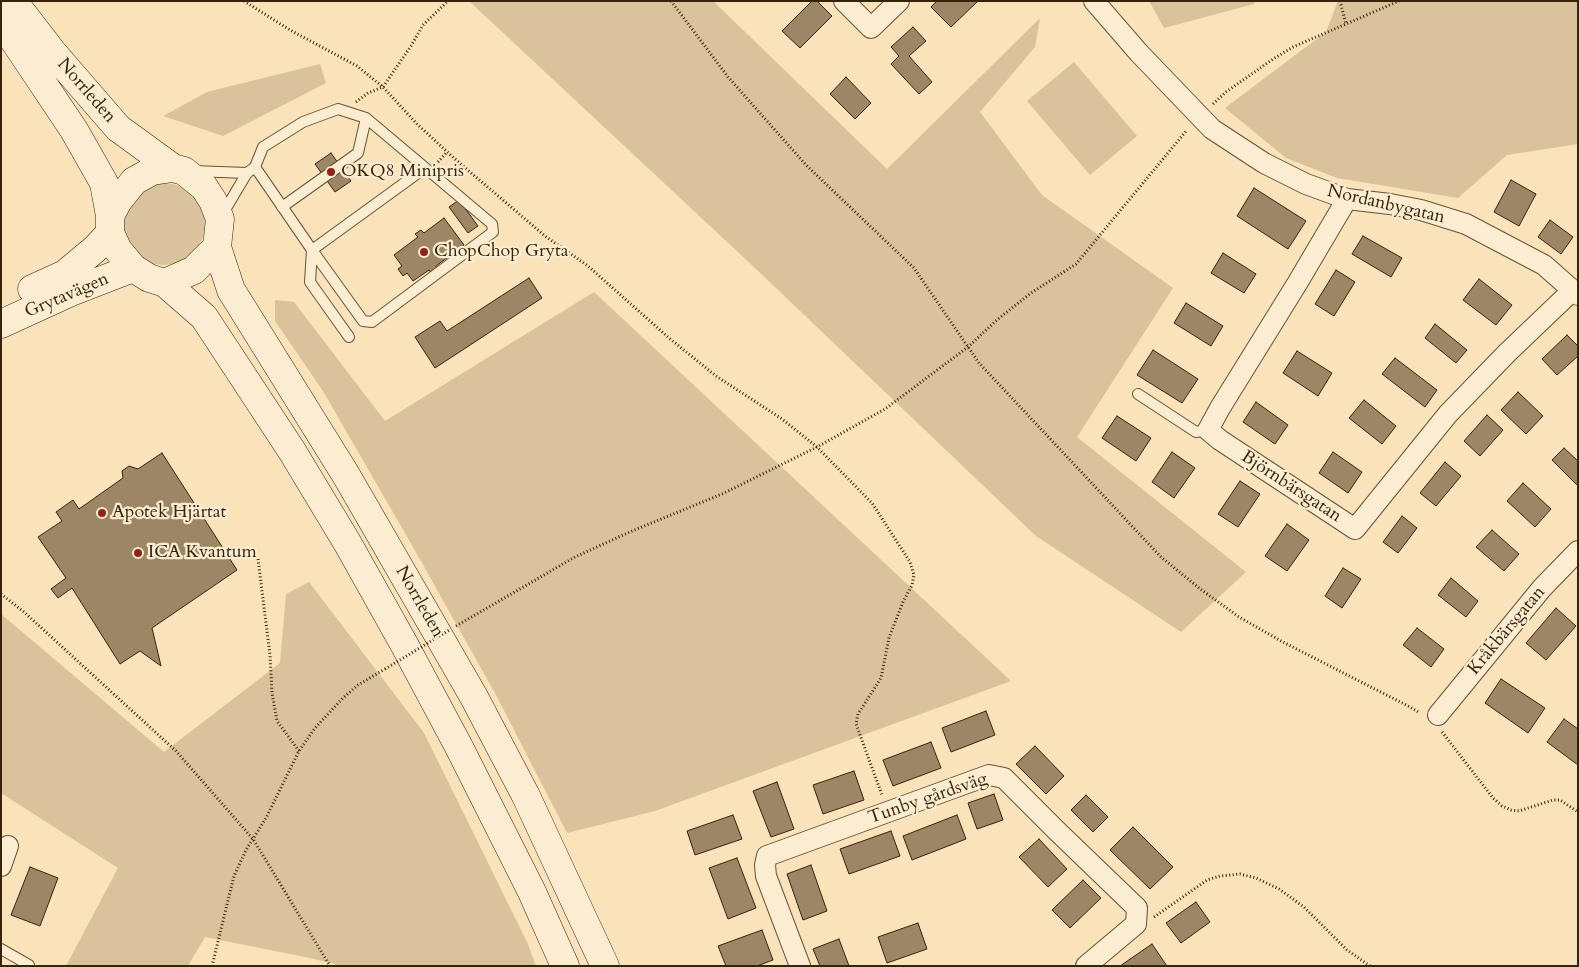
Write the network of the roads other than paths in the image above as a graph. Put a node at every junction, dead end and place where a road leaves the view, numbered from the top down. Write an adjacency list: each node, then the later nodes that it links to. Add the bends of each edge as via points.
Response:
1 (13, 1): 8 (main road, Norrleden, via 118,128)
2 (844, 1): 3 (street, via 871,28)
3 (899, 1)
4 (1094, 1): 10 (street, Nordanbygatan, via 1212,129 1264,163)
5 (1, 21): 13 (main road, Norrleden, via 74,130 104,182)
6 (366, 118): 7 (lane); 9 (lane, via 338,109 303,122 263,147); 11 (lane, via 358,153)
7 (425, 168): 15 (lane); 15 (lane, via 492,224 493,232 372,322 363,321)
8 (178, 170): 9 (lane); 12 (main road, via 204,187); 13 (main road, via 152,171 134,181 118,201)
9 (251, 170): 11 (lane); 12 (lane)
10 (1347, 199): 18 (street, Nordanbygatan, via 1413,208 1466,224 1544,265); 23 (street)
11 (282, 207): 15 (lane)
12 (220, 219): 14 (main road)
13 (110, 224): 16 (main road, via 118,250); 19 (main road, Grytavägen, via 94,249 65,274)
14 (217, 247): 17 (main road, via 194,270); 31 (main road, Norrleden, via 230,290 346,475 474,697 526,796)
15 (312, 250): 21 (lane, via 310,282)
16 (133, 268): 17 (main road); 20 (main road, Grytavägen)
17 (165, 283): 30 (main road, Norrleden, via 204,318 292,451 348,544 459,747 532,892)
18 (1575, 293): 23 (street, Björnbärsgatan, via 1507,353 1448,414 1356,529)
19 (1, 303)
20 (1, 324)
21 (349, 338)
22 (1138, 394): 23 (lane, via 1196,432)
23 (1208, 430)
24 (1578, 551): 25 (street, Kråkbärsgatan, via 1542,588)
25 (1434, 720)
26 (8, 846): 27 (street)
27 (1, 866)
28 (1, 949): 29 (lane)
29 (29, 965)
30 (565, 966)
31 (605, 966)
32 (800, 966): 33 (street, Tunby gårdsväg, via 766,876 767,856 989,775 1004,778 1136,908 1136,924)
33 (1086, 966)

